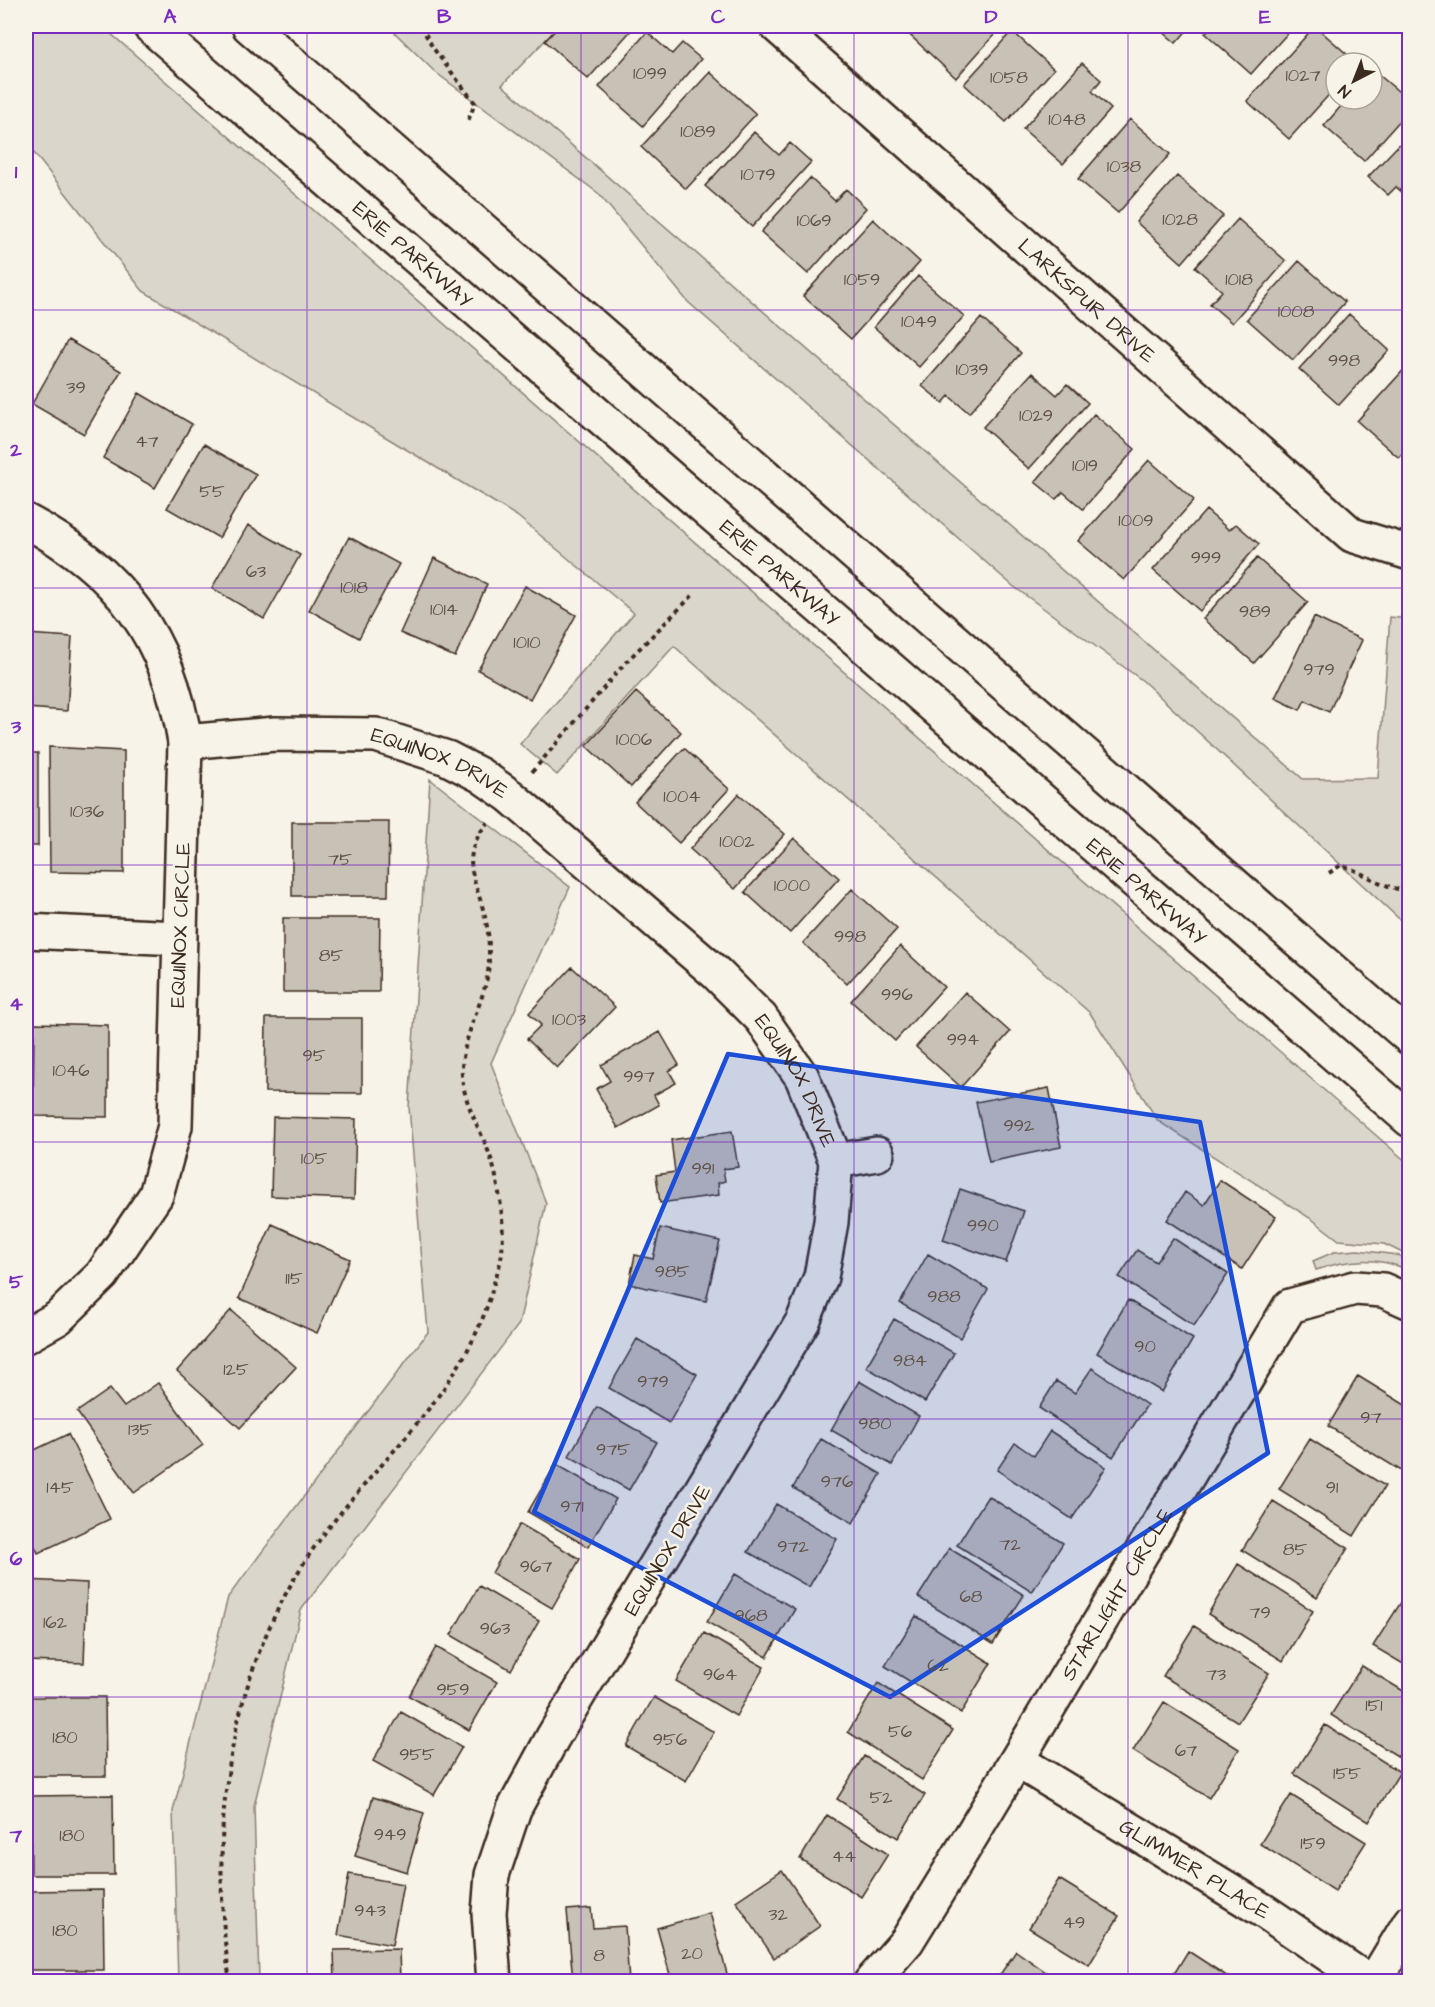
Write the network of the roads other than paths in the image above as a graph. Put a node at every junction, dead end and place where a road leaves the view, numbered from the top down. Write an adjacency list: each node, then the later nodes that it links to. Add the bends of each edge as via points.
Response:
1 (150, 26): 10 (street, ERIE PARKWAY)
2 (249, 26): 9 (street)
3 (777, 26): 5 (street, LARKSPUR DRIVE, via 1352,535)
4 (26, 520): 6 (street, EQUINOX CIRCLE, via 64,541 134,607 151,633 168,673)
5 (1410, 553)
6 (185, 742): 8 (street, EQUINOX CIRCLE); 12 (street, EQUINOX DRIVE, via 275,734 376,735 447,758 480,775 510,796 716,973 761,1018 802,1077)
7 (26, 931): 8 (street)
8 (179, 938): 14 (street, EQUINOX CIRCLE, via 175,1126 156,1195 102,1275 58,1318)
9 (1410, 1038)
10 (1410, 1120)
11 (877, 1154): 12 (street)
12 (836, 1161): 17 (street, EQUINOX DRIVE, via 821,1277 803,1321 514,1809 492,1875 489,1913)
13 (1410, 1302): 15 (street, STARLIGHT CIRCLE, via 1383,1290 1355,1288 1290,1306)
14 (26, 1336)
15 (1018, 1761): 18 (street, STARLIGHT CIRCLE, via 907,1941); 19 (street, GLIMMER PLACE, via 1264,1911)
16 (1410, 1922): 20 (street)
17 (494, 1982)
18 (871, 1982)
19 (1369, 1982)
20 (1374, 1982)

